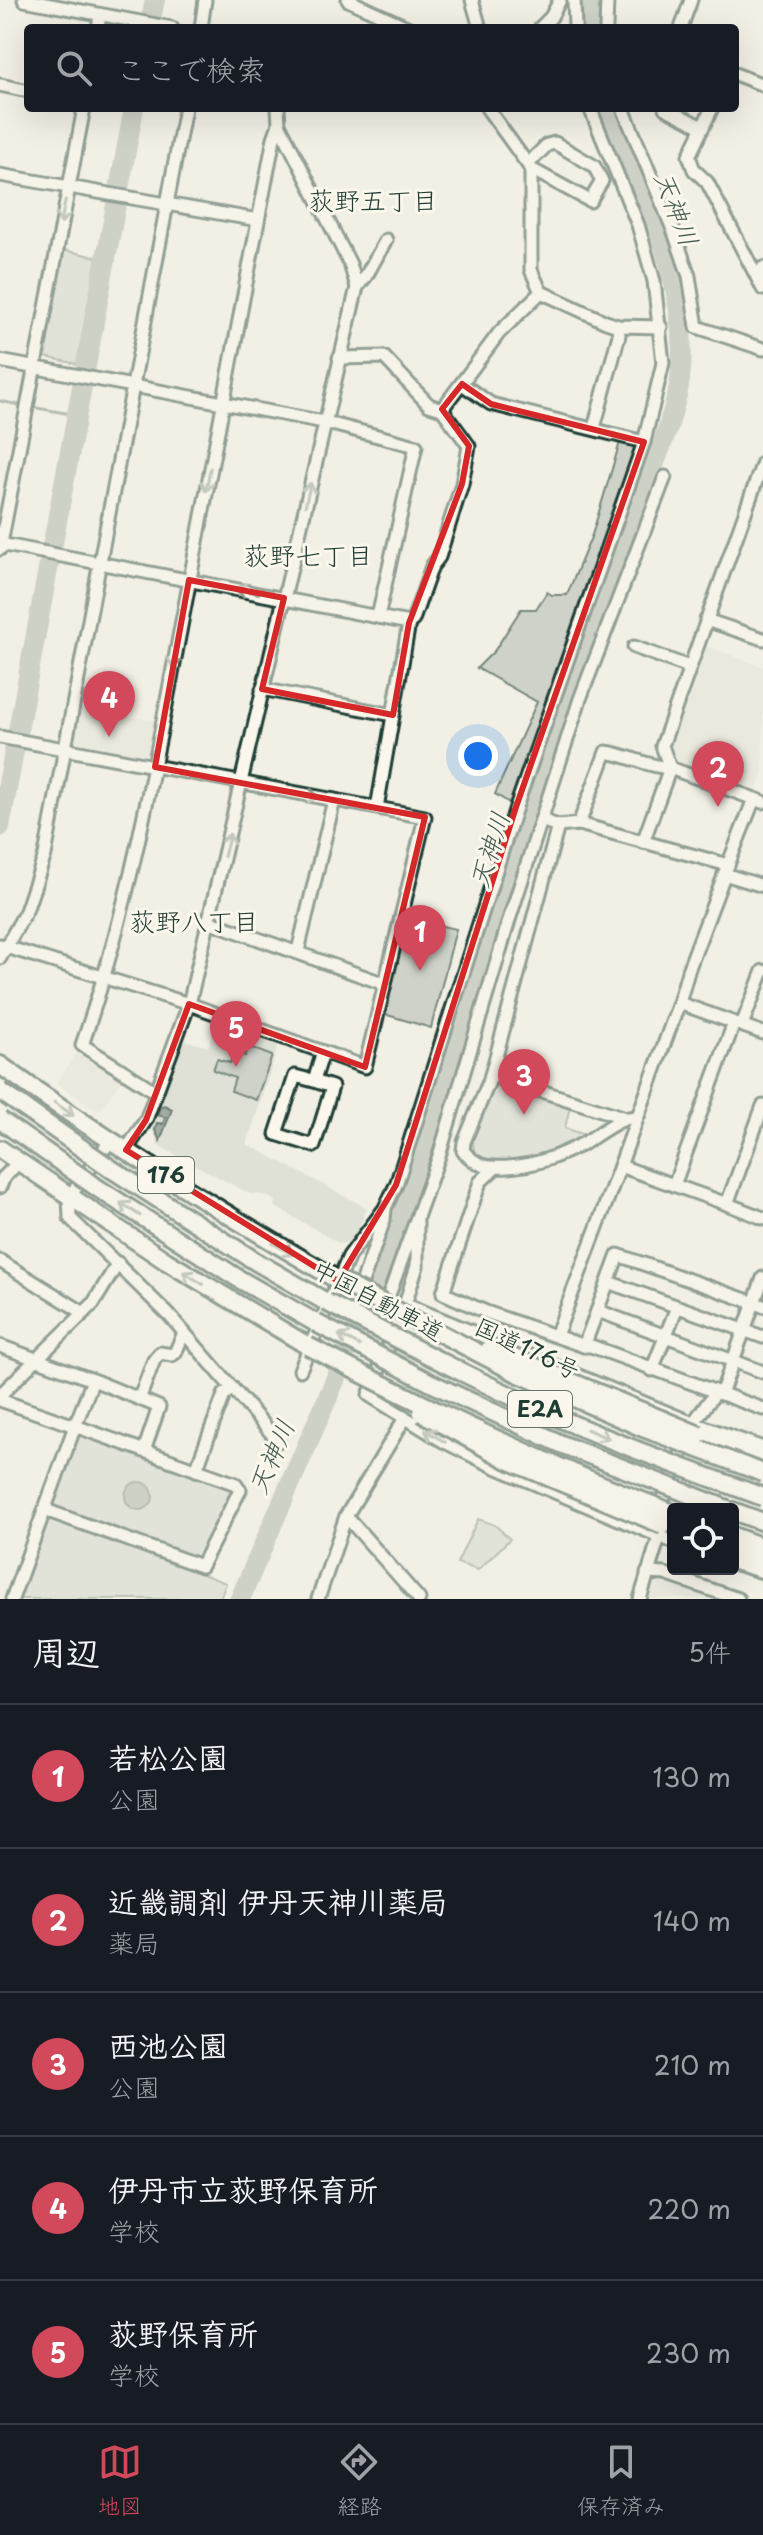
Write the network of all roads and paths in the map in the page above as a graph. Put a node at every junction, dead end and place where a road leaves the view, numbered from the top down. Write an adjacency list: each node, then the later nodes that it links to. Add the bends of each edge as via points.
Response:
1 (24, 0): 8 (street)
2 (205, 0): 11 (street)
3 (348, 0): 12 (street)
4 (472, 0): 13 (street)
5 (560, 0): 14 (street)
6 (574, 0): 15 (street)
7 (691, 0): 16 (street)
8 (42, 2): 9 (street)
9 (99, 22): 10 (street)
10 (123, 24)
11 (202, 24)
12 (400, 24)
13 (479, 24)
14 (544, 24)
15 (575, 24)
16 (682, 24)
17 (739, 76): 19 (street)
18 (0, 85): 20 (street)
19 (763, 85)
20 (24, 90)
21 (83, 112): 33 (street)
22 (184, 112): 34 (street)
23 (278, 112): 29 (street)
24 (490, 112): 31 (street)
25 (592, 112): 41 (street, via 638,225)
26 (625, 112): 42 (street, via 689,276 697,327)
27 (673, 112): 30 (street)
28 (710, 112): 30 (street)
29 (279, 124): 35 (street); 38 (street)
30 (702, 127): 37 (street, via 689,156 694,170 707,182)
31 (530, 166): 31 (street, via 555,143 594,166 602,181 590,201); 39 (street, via 531,270)
32 (0, 175): 33 (street)
33 (68, 185): 34 (street); 45 (street, one-way to 45)
34 (167, 204): 35 (street); 47 (street)
35 (258, 220): 48 (street)
36 (386, 240): 38 (street)
37 (761, 279)
38 (357, 287): 43 (street)
39 (541, 292): 40 (street); 46 (street, via 499,333)
40 (618, 326): 41 (street); 51 (street)
41 (661, 327): 52 (street, via 663,363)
42 (763, 349)
43 (339, 358): 49 (street, via 384,357 429,405); 50 (street)
44 (0, 361): 45 (street)
45 (35, 367): 47 (street); 55 (street)
46 (462, 384): 49 (street); 51 (street, via 491,404)
47 (135, 387): 48 (street); 56 (street)
48 (223, 403): 50 (street); 57 (street, one-way to 57)
49 (442, 409): 61 (street, via 469,446 439,557)
50 (324, 422): 58 (street, one-way to 50); 59 (street, via 416,446)
51 (594, 428): 52 (street)
52 (644, 442): 112 (street, via 531,763)
53 (763, 462): 60 (street)
54 (665, 477): 75 (street, via 580,699)
55 (0, 546): 56 (street)
56 (102, 565): 57 (street); 68 (street)
57 (189, 580): 58 (street, one-way to 57); 69 (street, one-way to 69)
58 (284, 598): 59 (street); 65 (street)
59 (378, 617): 61 (street)
60 (706, 620): 62 (street); 64 (street)
61 (409, 623): 66 (street)
62 (763, 639)
63 (634, 647): 64 (street)
64 (689, 667): 70 (street, via 663,738)
65 (262, 689): 66 (street); 71 (street)
66 (393, 715): 74 (street)
67 (0, 737): 68 (street)
68 (65, 749): 69 (street); 82 (street, via 41,871 26,911)
69 (155, 767): 71 (street); 85 (street)
70 (670, 768): 73 (street); 76 (street, via 606,752); 78 (street)
71 (242, 783): 72 (street, one-way to 72); 81 (street, one-way to 71)
72 (334, 800): 74 (street); 83 (street)
73 (758, 801): 79 (street)
74 (377, 808): 86 (street, via 425,817)
75 (541, 820): 77 (street); 104 (street)
76 (579, 824): 77 (street); 78 (street)
77 (558, 826): 93 (street)
78 (643, 842): 79 (street)
79 (726, 870): 80 (street); 87 (street)
80 (763, 886)
81 (208, 921): 83 (street); 88 (street)
82 (2, 950): 85 (street)
83 (298, 951): 86 (street)
84 (763, 971): 89 (street)
85 (104, 979): 88 (street); 96 (street, via 82,1045)
86 (385, 984): 91 (street, via 365,1067)
87 (679, 1003): 89 (street); 98 (street)
88 (189, 1004): 91 (street); 96 (street)
89 (738, 1024): 90 (street); 108 (street)
90 (763, 1033)
91 (323, 1052): 94 (street)
92 (0, 1065): 100 (highway, 国道176号 / 176, one-way to 100)
93 (491, 1075): 98 (street); 103 (street)
94 (314, 1081): 94 (street, via 332,1087 314,1146 276,1134 295,1076)
95 (0, 1091): 153 (highway, 中国自動車道 / E2A, one-way to 153, bridge, via 113,1170 326,1302 569,1422)
96 (156, 1092): 102 (street)
97 (763, 1106): 111 (street)
98 (631, 1117): 106 (street); 107 (street, via 555,1157)
99 (0, 1120): 154 (highway, 中国自動車道 / E2A, one-way to 99, bridge, via 548,1438 316,1323 239,1279)
100 (111, 1140): 102 (highway, 国道176号 / 176); 110 (street)
101 (0, 1149): 105 (highway)
102 (126, 1150): 123 (highway, 国道176号 / 176, one-way to 123, bridge, via 336,1279)
103 (463, 1151): 104 (street); 107 (street, via 477,1164)
104 (439, 1156): 113 (street)
105 (18, 1163): 109 (street); 110 (highway)
106 (620, 1166): 108 (street); 128 (street)
107 (495, 1168): 128 (street, via 480,1182 443,1293)
108 (674, 1185): 111 (street)
109 (0, 1187)
110 (69, 1197): 116 (street, via 70,1218); 159 (highway, one-way to 110, bridge, via 618,1493 308,1346 228,1301)
111 (727, 1204): 114 (street)
112 (385, 1208): 118 (street); 135 (street, via 349,1256)
113 (416, 1217): 120 (street); 123 (street, via 417,1266)
114 (763, 1218)
115 (0, 1261): 125 (street)
116 (118, 1263): 125 (street); 127 (street)
117 (763, 1278): 121 (street)
118 (363, 1280)
119 (608, 1282): 121 (street, via 618,1255); 122 (street); 124 (street)
120 (389, 1295)
121 (758, 1304): 126 (street)
122 (677, 1307): 126 (street); 129 (street)
123 (407, 1311): 144 (street, via 369,1395); 146 (highway, bridge); 152 (highway, 国道176号 / 176, bridge, via 517,1373)
124 (598, 1311): 129 (street); 132 (street)
125 (84, 1313): 133 (street)
126 (744, 1329): 130 (street); 134 (street)
127 (184, 1333): 139 (street); 141 (street, via 175,1353 160,1353 154,1360)
128 (556, 1336): 132 (street)
129 (665, 1336): 134 (street); 136 (street)
130 (763, 1337)
131 (0, 1346): 133 (street)
132 (584, 1346): 136 (street)
133 (36, 1359): 138 (street); 142 (street)
134 (732, 1361): 137 (street); 140 (street)
135 (300, 1370)
136 (652, 1370): 140 (street)
137 (763, 1372)
138 (93, 1380): 141 (street); 145 (street)
139 (232, 1388): 147 (street); 151 (street, via 224,1395)
140 (719, 1393): 143 (street); 146 (street)
141 (140, 1397): 149 (street, via 159,1407)
142 (0, 1398): 145 (street)
143 (763, 1409)
144 (405, 1418): 157 (street); 159 (street, one-way to 144, via 493,1466)
145 (75, 1426): 149 (street); 155 (street)
146 (696, 1429): 148 (street); 150 (highway); 159 (street)
147 (278, 1441)
148 (763, 1448)
149 (144, 1451): 151 (street)
150 (763, 1458)
151 (196, 1470): 155 (street, via 240,1490 201,1566)
152 (763, 1473)
153 (763, 1497)
154 (711, 1503)
155 (45, 1510): 168 (street)
156 (739, 1513): 158 (highway)
157 (346, 1516): 167 (street); 170 (street)
158 (763, 1522)
159 (664, 1527): 166 (street)
160 (739, 1538): 161 (highway)
161 (763, 1547)
162 (739, 1551): 163 (highway)
163 (763, 1560)
164 (739, 1565): 165 (street)
165 (763, 1572)
166 (647, 1573): 171 (street); 172 (street)
167 (319, 1597): 169 (street)
168 (12, 1599)
169 (331, 1599)
170 (419, 1599)
171 (640, 1599)
172 (738, 1599)

